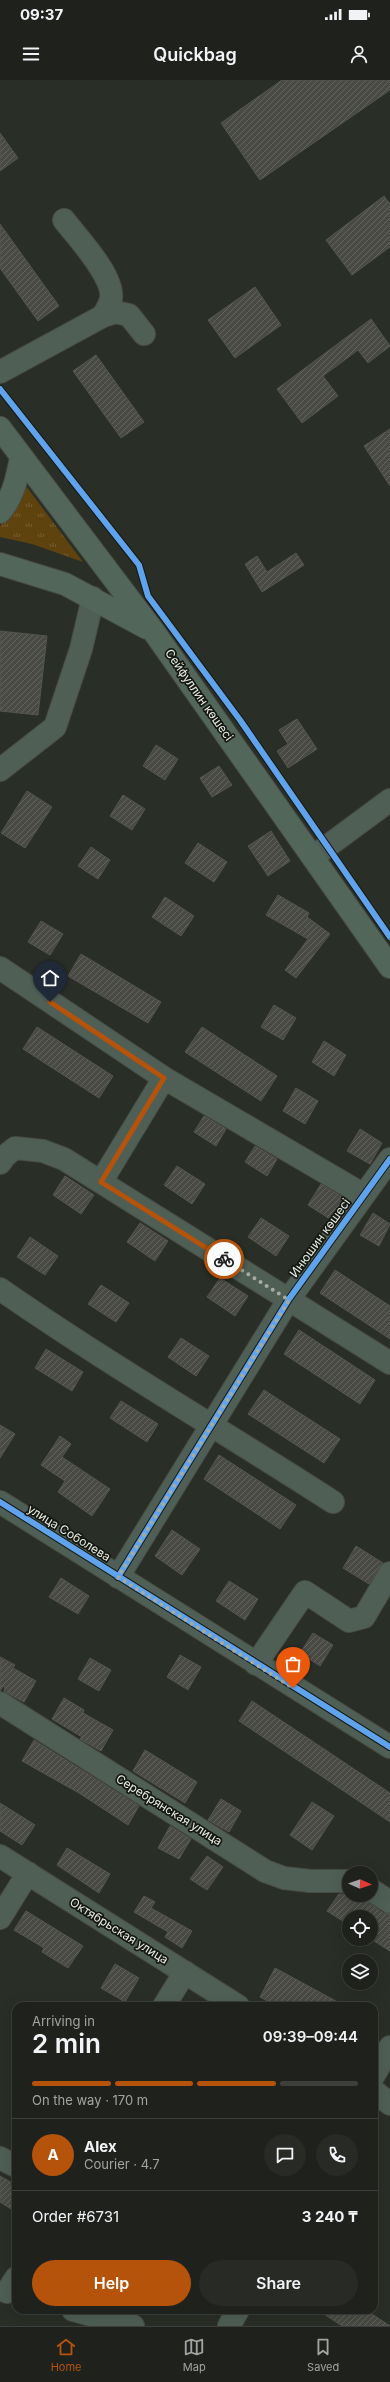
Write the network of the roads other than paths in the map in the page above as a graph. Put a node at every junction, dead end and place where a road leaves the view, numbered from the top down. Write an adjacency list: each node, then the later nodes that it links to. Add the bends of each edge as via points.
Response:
1 (64, 220): 2 (street, via 103,270 110,285 111,298)
2 (103, 316): 3 (street, via 115,312 130,315); 4 (street)
3 (144, 334)
4 (0, 372)
5 (0, 428): 6 (main road, Сейфуллин көшесі)
6 (17, 451): 7 (main road); 8 (main road, via 16,484 8,503); 11 (main road, Сейфуллин көшесі)
7 (0, 487)
8 (0, 512)
9 (0, 564): 10 (main road, via 65,584)
10 (93, 598): 11 (main road); 12 (street, via 81,649 55,727)
11 (154, 632): 14 (main road, Сейфуллин көшесі)
12 (0, 770)
13 (390, 800): 14 (street)
14 (313, 857): 15 (main road, Сейфуллин көшесі)
15 (390, 967)
16 (0, 968): 17 (street)
17 (164, 1078): 20 (street); 21 (street)
18 (390, 1159): 21 (street, Инюшин көшесі)
19 (0, 1163): 20 (street, via 15,1148 38,1150 64,1159)
20 (101, 1182): 23 (street)
21 (364, 1195): 23 (street, Инюшин көшесі)
22 (0, 1289): 25 (street, via 68,1336)
23 (289, 1300): 24 (street); 25 (street, Инюшин көшесі)
24 (390, 1363)
25 (212, 1424): 27 (street); 29 (street, Инюшин көшесі)
26 (0, 1502): 29 (street, улица Соболева)
27 (334, 1502)
28 (390, 1573): 30 (street, via 364,1617 349,1621 305,1592)
29 (118, 1577): 30 (street, улица Соболева)
30 (256, 1664): 32 (street, улица Соболева)
31 (0, 1702): 35 (street, Серебрянская улица, via 265,1871 284,1878)
32 (390, 1747)
33 (0, 1856): 34 (street, Октябрьская улица)
34 (28, 1873): 38 (street); 39 (street, Октябрьская улица)
35 (342, 1881)
36 (378, 1894): 37 (street)
37 (390, 1902)
38 (0, 1918)
39 (185, 1972): 40 (street); 41 (street, Октябрьская улица)
40 (166, 2002)
41 (232, 2002)
42 (390, 2047): 43 (street)
43 (378, 2068)
44 (378, 2094): 45 (street)
45 (390, 2104)
46 (0, 2158): 47 (street)
47 (12, 2164)
48 (88, 2314): 50 (street)
49 (236, 2314): 51 (street)
50 (133, 2326)
51 (229, 2326)

